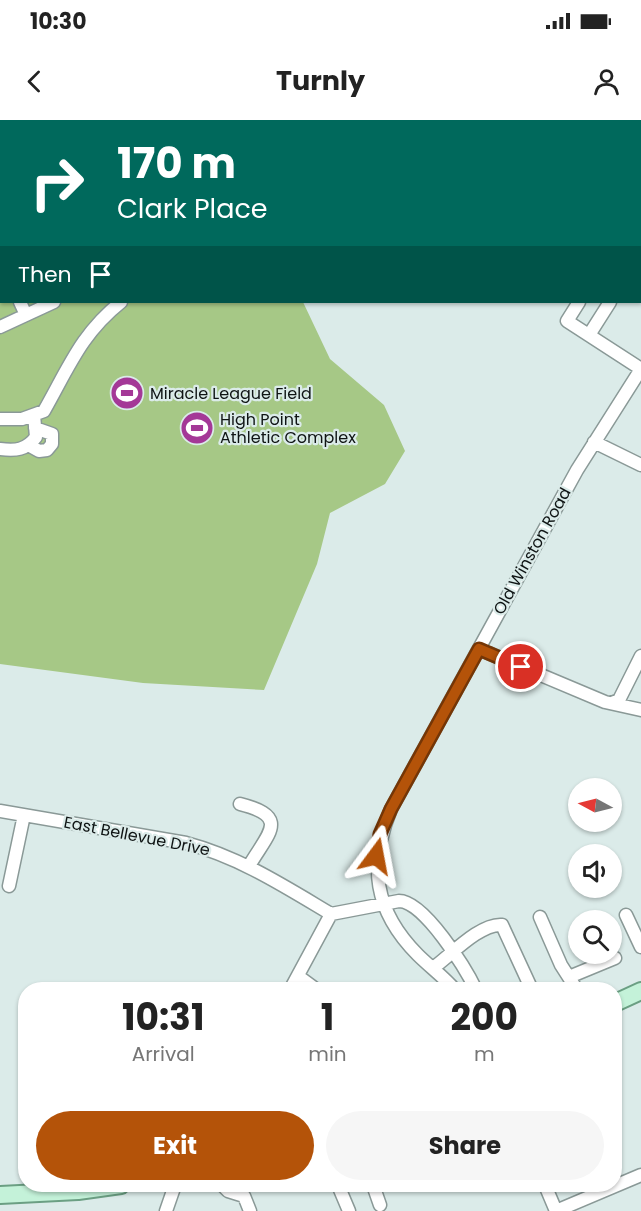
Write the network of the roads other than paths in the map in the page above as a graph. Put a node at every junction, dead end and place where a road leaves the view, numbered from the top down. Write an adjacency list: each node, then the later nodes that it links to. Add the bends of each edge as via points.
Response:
1 (20, 303): 6 (street)
2 (52, 303): 6 (street)
3 (120, 303): 10 (street, via 84,338 44,411)
4 (578, 303): 8 (street, via 567,321)
5 (609, 303): 8 (street)
6 (26, 315): 7 (street)
7 (0, 327)
8 (589, 335): 9 (street)
9 (641, 369): 12 (street, Old Winston Road)
10 (34, 415): 11 (street); 13 (street, via 36,437 30,446)
11 (0, 419)
12 (594, 442): 14 (street); 15 (street, Old Winston Road)
13 (0, 449)
14 (641, 465)
15 (479, 649): 17 (street); 24 (street, Old Winston Road, via 380,834 376,856)
16 (641, 656): 17 (street, via 620,700)
17 (612, 703): 18 (street)
18 (641, 710)
19 (240, 804): 22 (street, via 271,818 271,827)
20 (0, 811): 21 (street, East Bellevue Drive)
21 (24, 815): 22 (street, East Bellevue Drive, via 186,843); 23 (street)
22 (249, 866): 25 (street, East Bellevue Drive)
23 (9, 886)
24 (383, 904): 25 (street); 29 (street, via 410,903); 31 (street, Old Winston Road, via 394,927)
25 (331, 914): 32 (street)
26 (626, 915): 28 (street)
27 (540, 917): 33 (street)
28 (641, 947)
29 (453, 953): 31 (street); 37 (street); 38 (street, via 463,941 501,925)
30 (600, 964): 33 (street)
31 (432, 968): 36 (street, Old Winston Road)
32 (298, 976): 34 (street); 35 (street)
33 (569, 977): 39 (street)
34 (295, 982)
35 (306, 982)
36 (447, 982)
37 (472, 982)
38 (528, 982)
39 (572, 982)
40 (639, 996): 41 (main road)
41 (622, 1001)
42 (641, 1175): 43 (street)
43 (622, 1183)
44 (58, 1192): 51 (main road)
45 (173, 1192): 53 (street)
46 (231, 1192): 54 (street, via 244,1196)
47 (341, 1192): 55 (street)
48 (375, 1192): 52 (street)
49 (548, 1192): 56 (street)
50 (601, 1192): 56 (street)
51 (0, 1195)
52 (380, 1205)
53 (166, 1211)
54 (250, 1211)
55 (349, 1211)
56 (556, 1211)

